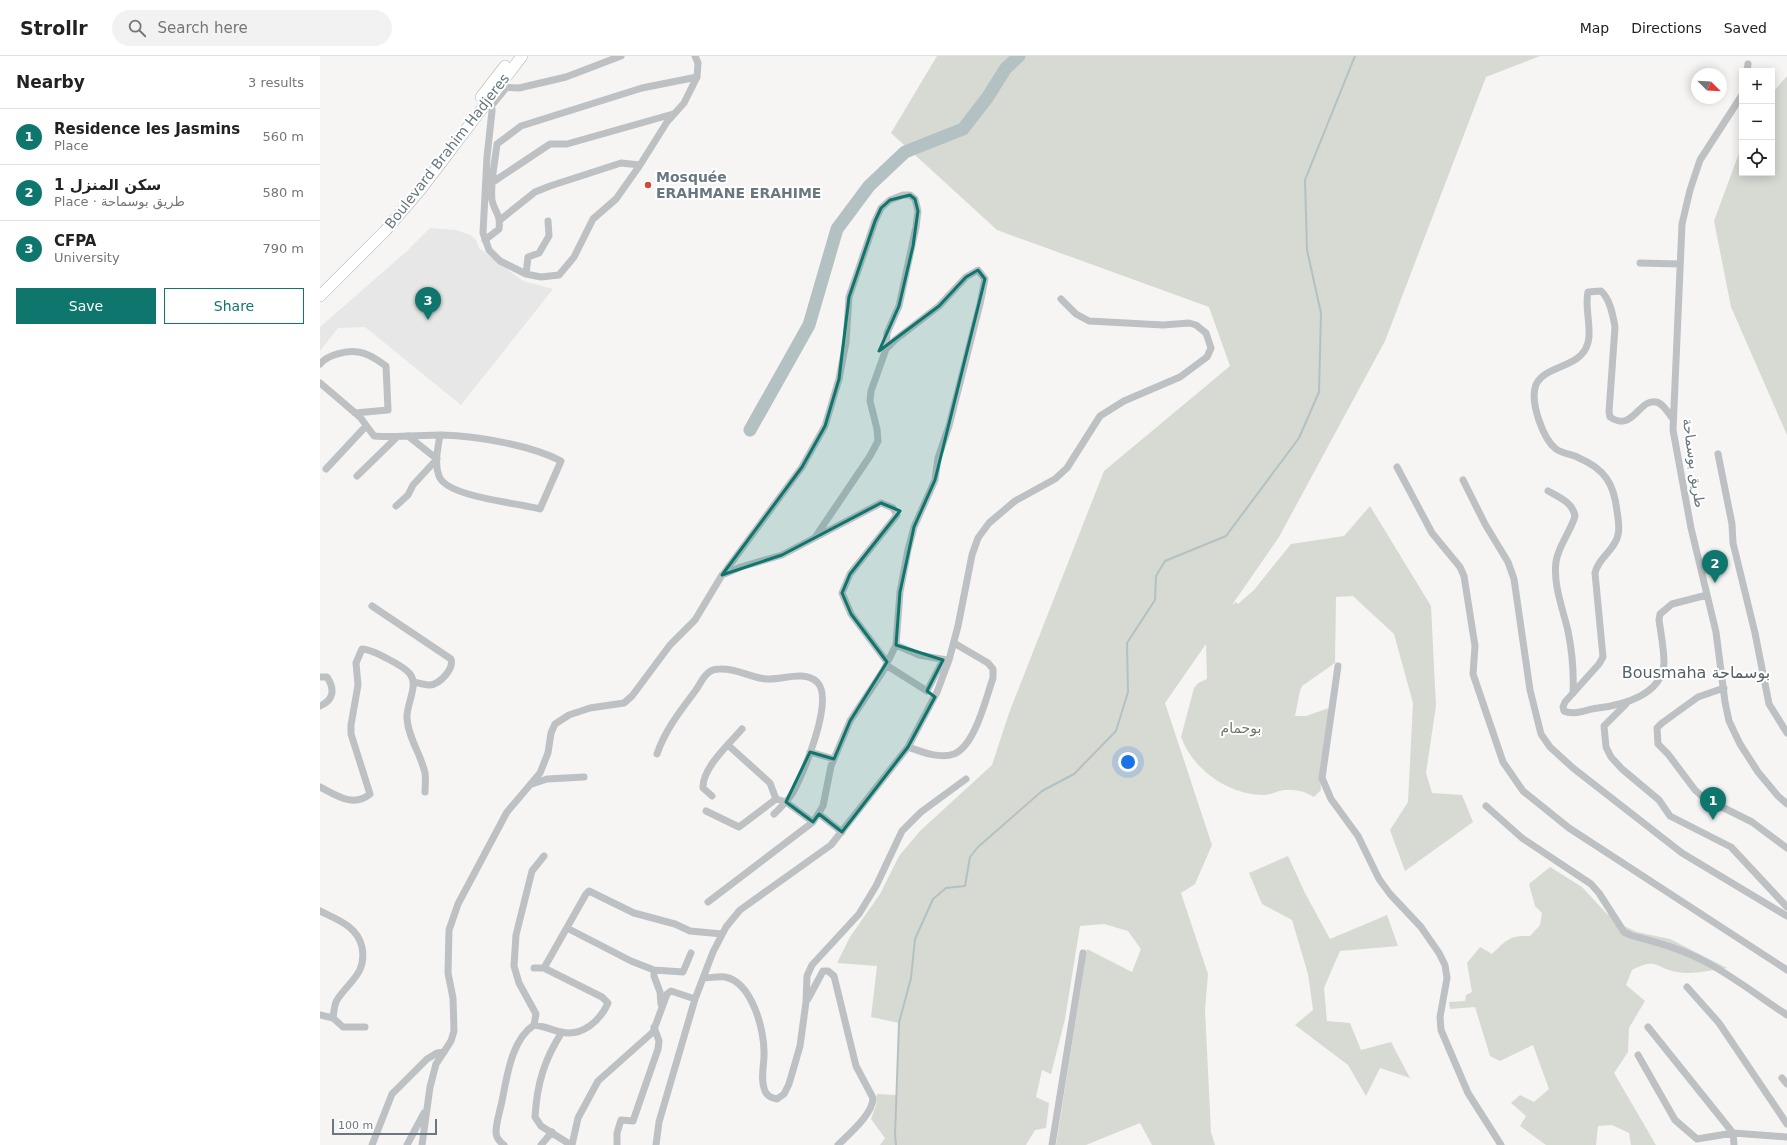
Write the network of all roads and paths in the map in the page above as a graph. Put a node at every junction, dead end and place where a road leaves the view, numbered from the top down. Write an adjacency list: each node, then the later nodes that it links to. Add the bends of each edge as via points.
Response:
1 (512, 56): 6 (main road)
2 (522, 56): 6 (main road, Boulevard Brahim Hadjeres)
3 (621, 56): 6 (street, via 566,77)
4 (695, 56): 5 (street, via 698,63)
5 (697, 77): 8 (street); 10 (street, via 642,88 521,126 497,144)
6 (495, 93): 13 (street, via 482,233); 17 (main road, via 400,203); 18 (main road, Boulevard Brahim Hadjeres, via 404,208 369,248)
7 (1739, 100): 15 (street, طريق بوسماحة, via 1700,160 1682,224)
8 (676, 114): 9 (street, via 667,122); 10 (street, via 567,144 550,144)
9 (640, 165): 11 (street, via 621,163 550,186 535,192); 16 (street, via 616,199 593,218 574,257 559,275 541,277)
10 (493, 182): 11 (street, via 492,201)
11 (500, 220): 13 (street, via 499,229)
12 (548, 221): 16 (street, via 549,236 538,253 528,257)
13 (485, 240): 16 (street, via 488,250 500,260)
14 (1640, 263): 15 (street)
15 (1679, 264): 24 (street, طريق بوسماحة)
16 (526, 274)
17 (320, 286)
18 (320, 296)
19 (1061, 299): 41 (street, via 1076,314 1089,321 1196,325 1206,333 1210,348 1208,357 1180,377 1124,401 1100,416 1067,468 1055,479 1015,501 989,523 978,538 972,554)
20 (886, 349): 37 (street, via 870,401 878,441); 38 (street, via 887,333 899,306 916,227 918,211 915,199 910,195 890,200 880,208 875,221 849,297 846,342 839,379 825,426 802,467); 42 (street, via 939,306 966,277 978,270 985,279 980,304 949,426 938,458 935,480 914,527 908,550 900,592)
21 (320, 364): 23 (street, via 339,354 358,352 377,359 386,366 388,410)
22 (320, 383): 23 (street)
23 (355, 413): 25 (street)
24 (1673, 419): 39 (street, طريق بوسماحة, via 1691,528); 50 (street, via 1662,405 1656,402 1650,402 1622,422 1610,417 1613,317 1606,296 1601,291 1588,292 1586,298 1589,324 1586,350 1580,357 1542,376 1535,388 1534,401 1536,414 1556,449 1594,465 1610,482 1615,495 1619,523 1614,544 1596,566 1595,573 1603,657)
25 (366, 426): 28 (street, via 374,436); 32 (street)
26 (440, 435): 27 (street); 30 (street); 30 (street, via 512,444 546,453 561,461 540,509 463,493 447,485 439,477)
27 (408, 436): 28 (street); 30 (street)
28 (397, 437): 33 (street)
29 (1718, 454): 55 (street, via 1732,524 1733,543 1769,704)
30 (437, 459): 36 (street)
31 (1397, 467): 89 (street, via 1432,533 1460,567 1464,576 1475,646 1473,674 1503,762 1523,791 1568,828)
32 (326, 470)
33 (357, 476)
34 (1463, 480): 81 (street, via 1508,562 1514,579 1530,690 1541,734 1550,747 1682,853)
35 (1548, 491): 50 (street, via 1567,503 1575,516 1559,551 1556,569 1557,587 1573,664)
36 (396, 506)
37 (815, 538): 38 (street, via 782,556 740,567); 44 (street, via 881,503 893,508 897,515 850,574 842,593 851,614)
38 (722, 575): 63 (street, via 695,620 670,645 624,704 590,708 569,715 555,724 540,773)
39 (1707, 595): 48 (street, طريق بوسماحة, via 1716,632); 52 (street, via 1672,604 1663,609 1659,620 1663,657 1661,675 1655,685)
40 (372, 606): 47 (street, via 450,659 450,669 432,685)
41 (954, 643): 43 (street); 57 (street, via 988,663 993,669 993,678 975,729 963,748 953,754 931,755)
42 (896, 645): 43 (street, via 918,655); 44 (street)
43 (946, 660): 49 (street); 51 (street)
44 (887, 664): 49 (street); 60 (street, via 850,721)
45 (1338, 666): 120 (street, via 1322,778 1326,790 1358,836 1379,879 1421,927 1445,965 1447,978 1440,1017 1441,1030 1468,1094)
46 (320, 677): 53 (street, via 327,677 332,684 332,696 328,703)
47 (414, 682): 64 (street, via 410,673 377,653 362,649 356,663 358,685 351,729 370,794 345,800); 65 (street, via 407,718 411,738 425,773)
48 (1724, 688): 69 (street, طريق بوسماحة, via 1729,721 1740,744 1758,772); 76 (street, via 1694,699 1662,723 1658,728 1658,744 1704,798 1752,822)
49 (928, 692): 51 (street)
50 (1574, 693): 52 (street, via 1563,706 1568,713)
51 (935, 697): 57 (street)
52 (1628, 702): 79 (street, via 1604,726 1606,747 1611,757 1659,800 1670,816 1731,847)
53 (320, 706)
54 (742, 729): 56 (street)
55 (1787, 732)
56 (728, 746): 66 (street, via 708,770 703,782 703,788); 67 (street, via 770,783)
57 (908, 747): 75 (street)
58 (810, 752): 59 (street, via 822,712 823,697 817,682 802,676 767,679 721,669 708,673 671,724); 60 (street); 68 (street)
59 (656, 754)
60 (834, 759): 73 (street)
61 (584, 777): 63 (street, via 548,778)
62 (966, 779): 93 (street, via 921,812 902,831 876,886 859,914 812,965 807,976)
63 (530, 784): 103 (street, via 507,812 458,904 449,930 448,973 455,1018 451,1041)
64 (320, 787)
65 (425, 792)
66 (712, 796)
67 (776, 799): 68 (street); 71 (street, via 739,827)
68 (786, 802): 72 (street); 74 (street)
69 (1786, 802)
70 (1486, 806): 96 (street, via 1532,846 1590,884 1606,902 1624,932 1703,960 1765,998)
71 (706, 811)
72 (774, 814)
73 (819, 814): 74 (street); 75 (street)
74 (813, 822): 78 (street)
75 (842, 832): 83 (street, via 831,845 740,910)
76 (1787, 848)
77 (544, 856): 98 (street, via 532,871 516,935 514,966 519,983 536,1014)
78 (708, 902)
79 (1787, 906)
80 (320, 911): 97 (street, via 352,928 360,939 364,958 360,971 337,1000)
81 (1787, 916)
82 (567, 928): 83 (street, via 589,891 634,913 675,924 690,931); 87 (street); 88 (street)
83 (722, 934): 90 (street)
84 (691, 953): 88 (street, via 683,972)
85 (1083, 953): 119 (street)
86 (534, 968): 87 (street)
87 (544, 968): 102 (street, via 602,997 608,1003 594,1024 573,1033)
88 (654, 970): 94 (street)
89 (1787, 970)
90 (703, 978): 92 (street); 93 (street, via 724,977 737,982 749,994 759,1023 764,1053 762,1084 765,1092 777,1099 784,1094 790,1084 800,1046)
91 (1687, 987): 106 (street, via 1719,1023)
92 (695, 999): 94 (street, via 671,992 667,994); 117 (street, via 659,1122)
93 (806, 1002): 118 (street, via 823,971 828,971 834,976 856,1066 873,1098 870,1109)
94 (661, 1007): 100 (street)
95 (320, 1015): 97 (street)
96 (1787, 1015)
97 (332, 1018): 99 (street, via 343,1027)
98 (534, 1026): 102 (street, via 545,1026); 110 (street, via 523,1035 510,1064 496,1133)
99 (365, 1027)
100 (654, 1027): 115 (street, via 650,1035 598,1081 578,1118); 116 (street, via 659,1041 652,1072 633,1121 621,1120 618,1124)
101 (1648, 1027): 108 (street)
102 (562, 1032): 107 (street, via 544,1062 535,1110 537,1121)
103 (444, 1052): 105 (street, via 436,1064); 111 (street, via 427,1059 392,1094)
104 (1638, 1055): 108 (street, via 1675,1120 1696,1139)
105 (427, 1108): 112 (street); 113 (street)
106 (1787, 1124)
107 (552, 1132): 114 (street); 115 (street)
108 (1733, 1133): 109 (street); 121 (street); 122 (street)
109 (1787, 1137)
110 (501, 1144)
111 (372, 1145)
112 (407, 1145)
113 (422, 1145)
114 (541, 1145)
115 (572, 1145)
116 (617, 1145)
117 (656, 1145)
118 (838, 1145)
119 (1052, 1145)
120 (1501, 1145)
121 (1734, 1145)
122 (1740, 1145)

